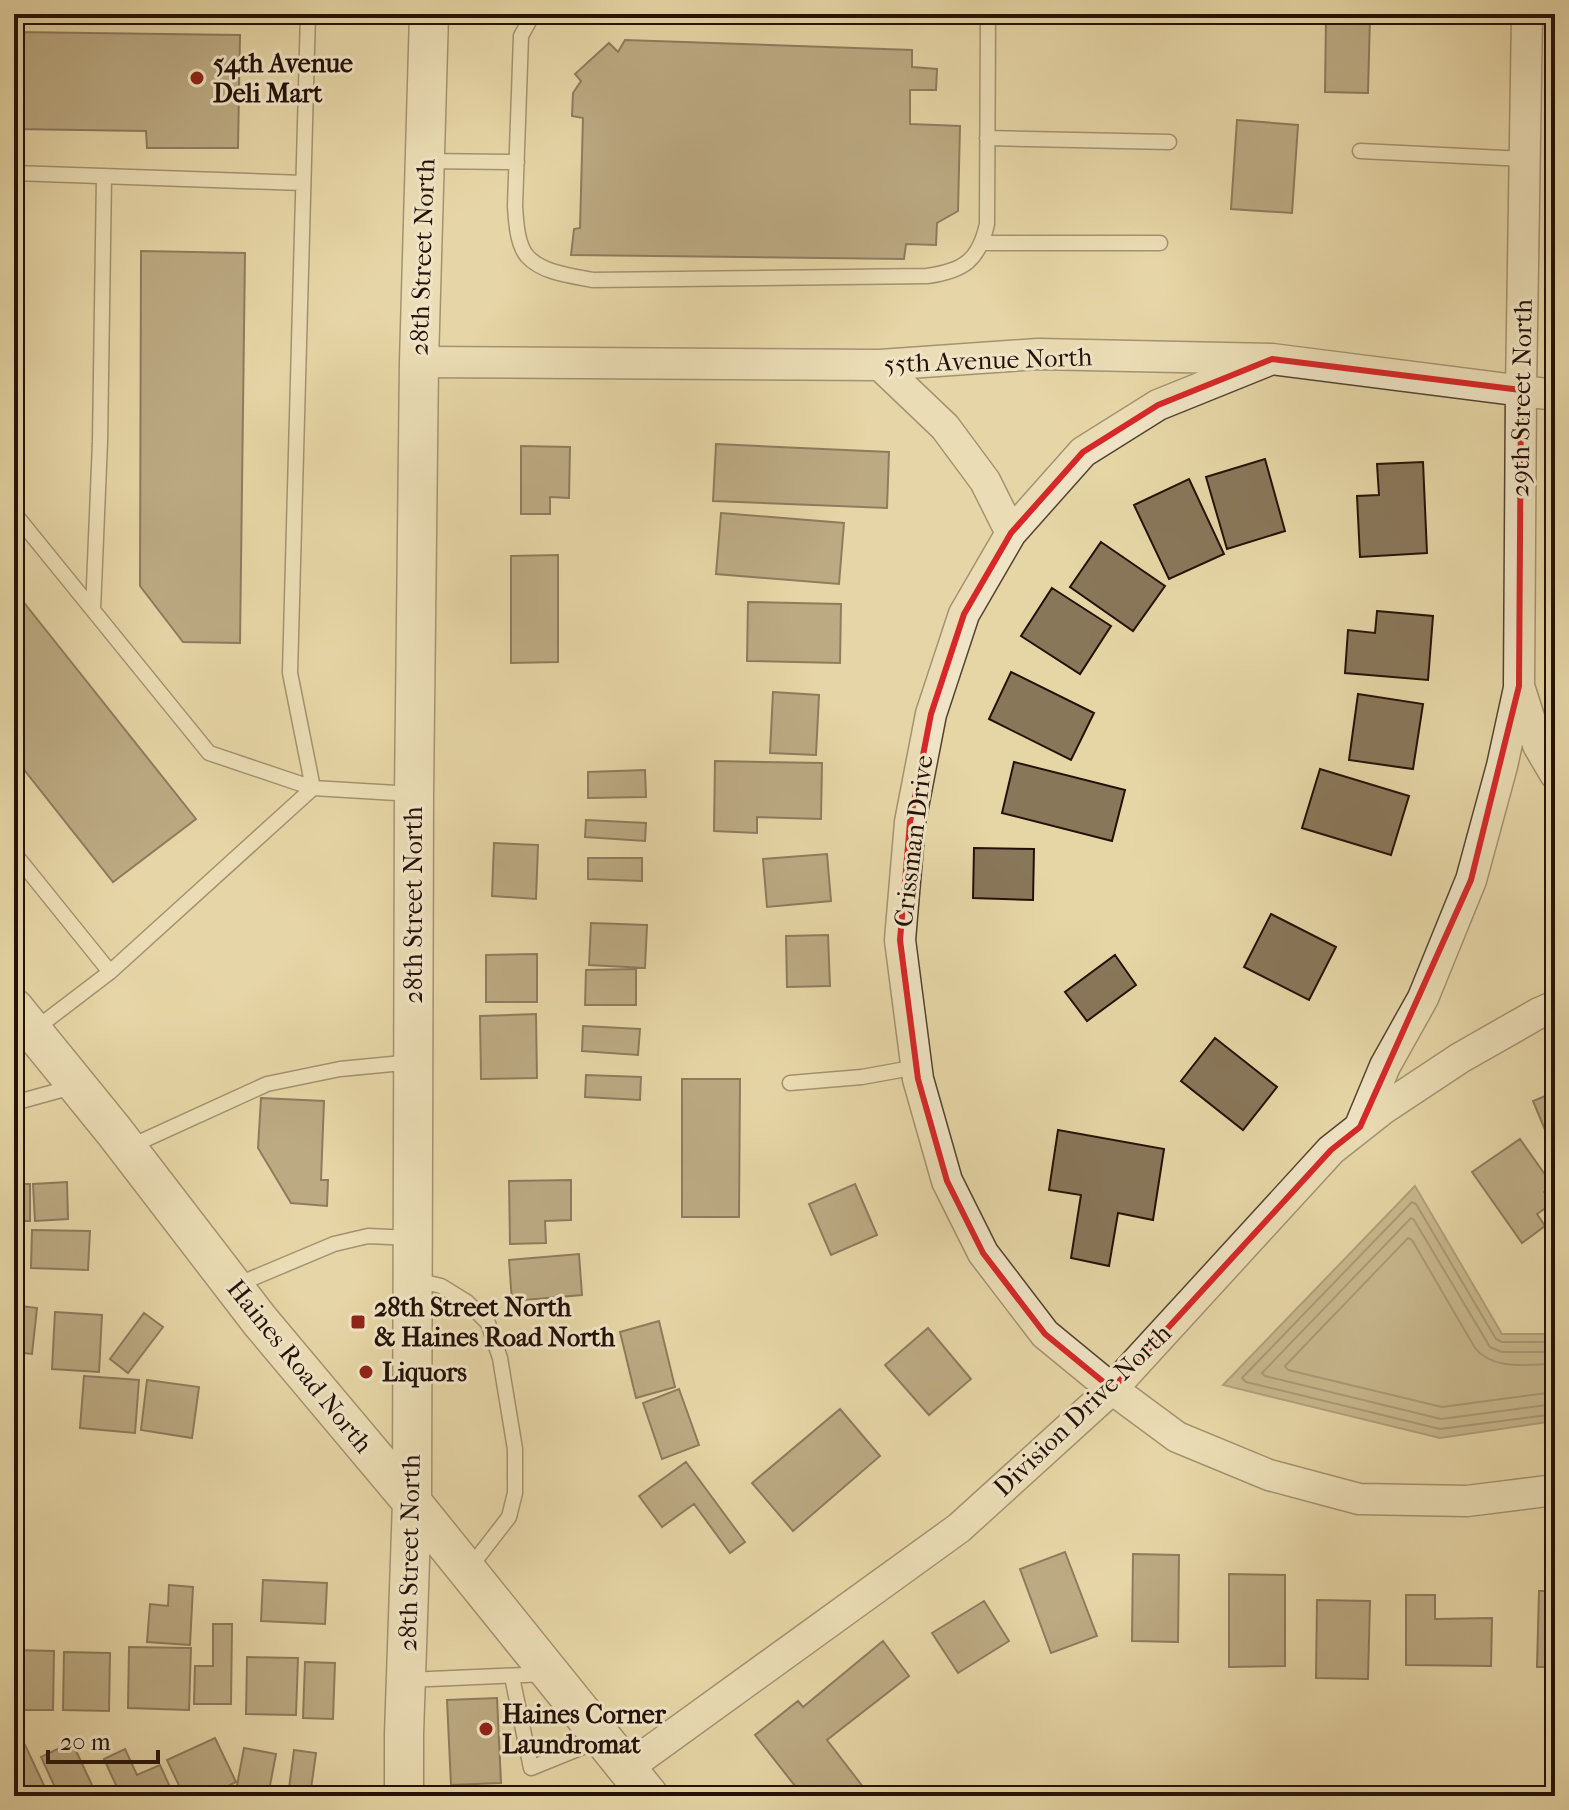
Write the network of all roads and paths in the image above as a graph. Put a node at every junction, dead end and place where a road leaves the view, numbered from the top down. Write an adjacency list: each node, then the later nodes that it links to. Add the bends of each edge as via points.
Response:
1 (308, 14): 14 (lane)
2 (429, 14): 10 (street, 28th Street North)
3 (533, 14): 11 (lane, via 521,36)
4 (988, 14): 6 (lane)
5 (1527, 14): 9 (street, 29th Street North)
6 (987, 138): 7 (lane); 15 (lane)
7 (1169, 142)
8 (1360, 151): 9 (lane)
9 (1525, 159): 20 (street, 29th Street North)
10 (425, 161): 11 (lane); 18 (street, 28th Street North)
11 (517, 162): 15 (lane, via 516,230 526,255 543,267 593,280 927,276 968,262)
12 (14, 173): 13 (lane)
13 (104, 176): 14 (lane); 24 (lane)
14 (303, 183): 27 (lane, via 290,673)
15 (983, 243): 16 (lane)
16 (1160, 243)
17 (1272, 359): 19 (street, 55th Avenue North, via 1038,354); 20 (street, 55th Avenue North); 23 (street, Crissman Drive, via 1158,405 1083,452)
18 (419, 362): 19 (street, 55th Avenue North); 28 (street, 28th Street North)
19 (880, 365): 23 (street, via 945,427 985,481)
20 (1521, 390): 21 (street, 55th Avenue North); 25 (street, 29th Street North)
21 (1555, 395)
22 (14, 513): 24 (lane)
23 (1011, 533): 34 (street, Crissman Drive, via 964,614 931,714 910,822 900,940)
24 (93, 610): 27 (lane, via 209,753)
25 (1519, 686): 26 (street, 29th Street North, via 1538,745); 38 (street, 29th Street North, via 1471,880 1423,998 1385,1066)
26 (1555, 774)
27 (313, 788): 28 (lane); 30 (lane)
28 (414, 794): 33 (street, 28th Street North)
29 (14, 853): 30 (lane)
30 (110, 972): 32 (lane)
31 (1555, 1006): 38 (street, Division Drive North, via 1460,1058)
32 (23, 1019): 36 (street, Haines Road North)
33 (413, 1062): 39 (lane, via 267,1084); 40 (street, 28th Street North)
34 (917, 1067): 35 (lane); 43 (street, Crissman Drive, via 947,1181 983,1253 1045,1334)
35 (790, 1083)
36 (77, 1085): 37 (lane); 39 (street, Haines Road North)
37 (14, 1103)
38 (1360, 1127): 43 (street, Division Drive North, via 1331,1150)
39 (127, 1148): 42 (street, Haines Road North)
40 (412, 1238): 41 (street, 28th Street North); 42 (lane, via 368,1236 334,1244)
41 (413, 1279): 45 (street, 28th Street North); 46 (lane, via 441,1286 467,1302 488,1323 500,1358 515,1449 515,1493 509,1517)
42 (233, 1286): 45 (street, Haines Road North)
43 (1112, 1389): 44 (street, Crissman Drive, via 1177,1437 1269,1475 1359,1499 1467,1501); 51 (street, Division Drive North, via 959,1528)
44 (1555, 1490)
45 (412, 1502): 46 (street, Haines Road North); 49 (street, 28th Street North)
46 (468, 1570): 47 (street, Haines Road North)
47 (551, 1674): 48 (lane); 50 (street, Haines Road North)
48 (512, 1677): 49 (lane); 50 (lane, via 531,1768)
49 (406, 1680): 52 (street, 28th Street North)
50 (603, 1739): 51 (street, Haines Road North)
51 (638, 1782)
52 (404, 1796)

